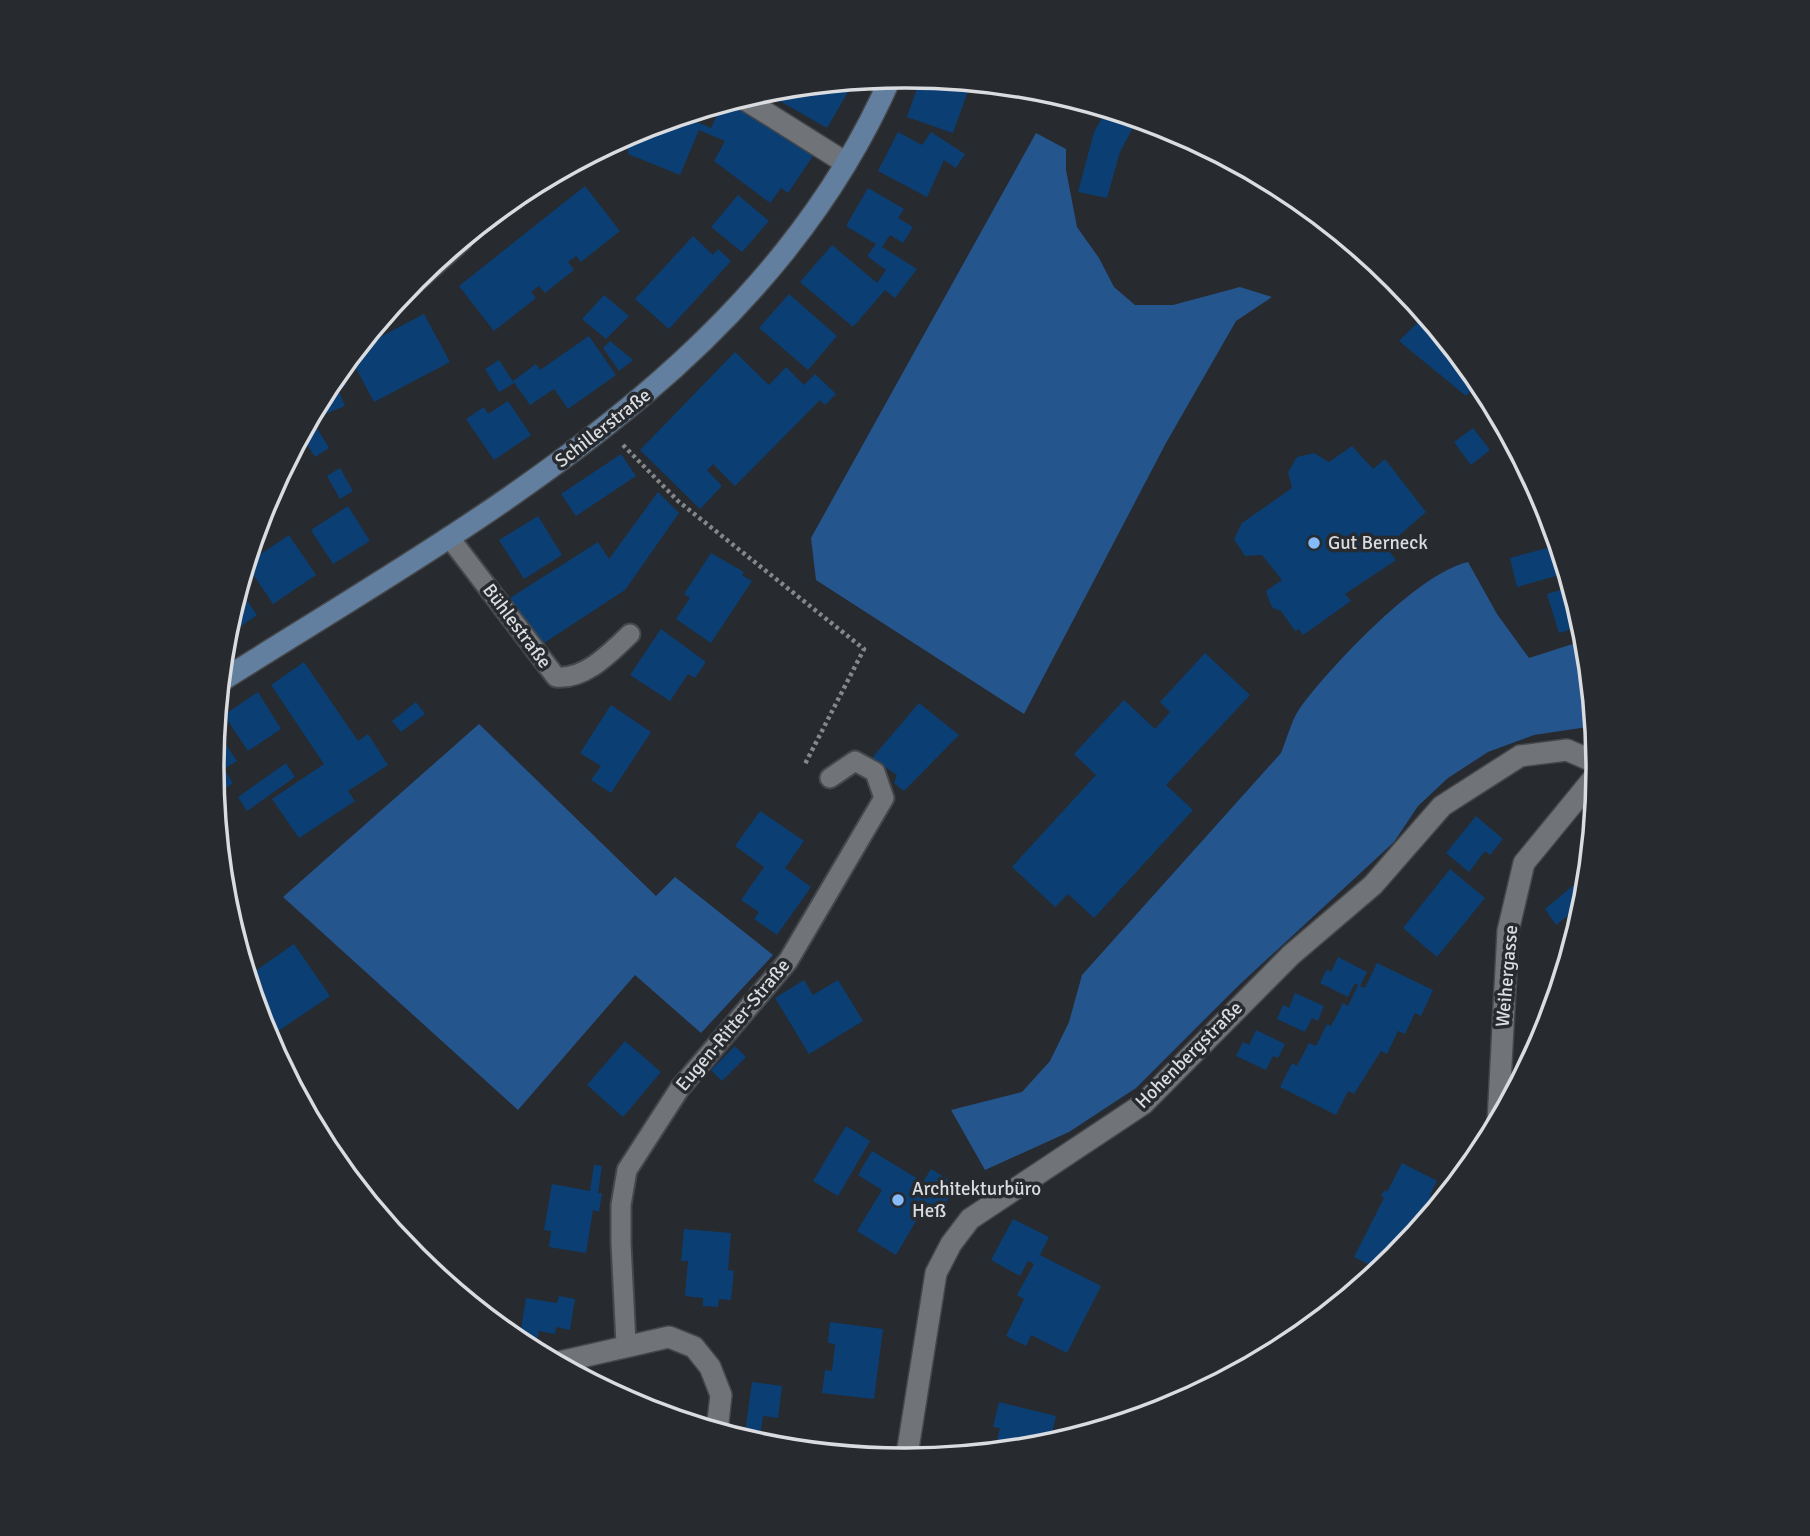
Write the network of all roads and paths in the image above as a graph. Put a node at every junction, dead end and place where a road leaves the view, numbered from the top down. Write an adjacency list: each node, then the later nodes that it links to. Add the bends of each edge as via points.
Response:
1 (886, 88): 3 (main road, Schillerstraße)
2 (754, 105): 3 (street)
3 (846, 163): 4 (main road, Schillerstraße, via 782,257 719,328 652,391)
4 (605, 427): 5 (main road, Schillerstraße); 9 (path, via 678,501 864,649 805,764)
5 (449, 537): 6 (lane, Bühlestraße, via 556,677 570,678 607,656); 7 (main road, Schillerstraße)
6 (630, 634)
7 (231, 675)
8 (1586, 758): 15 (street, Hohenbergstraße, via 1567,750 1520,756 1442,806 1373,886 1291,956 1143,1104 971,1219 936,1273)
9 (830, 778): 12 (lane, Eugen-Ritter-Straße, via 855,761 875,772 884,798 788,961 680,1088 627,1170 621,1205)
10 (1585, 789): 11 (street, Weihergasse, via 1524,863 1508,931)
11 (1499, 1098)
12 (626, 1344): 13 (street); 14 (street, via 669,1336 694,1347 710,1367 721,1395)
13 (569, 1359)
14 (718, 1422)
15 (908, 1448)

